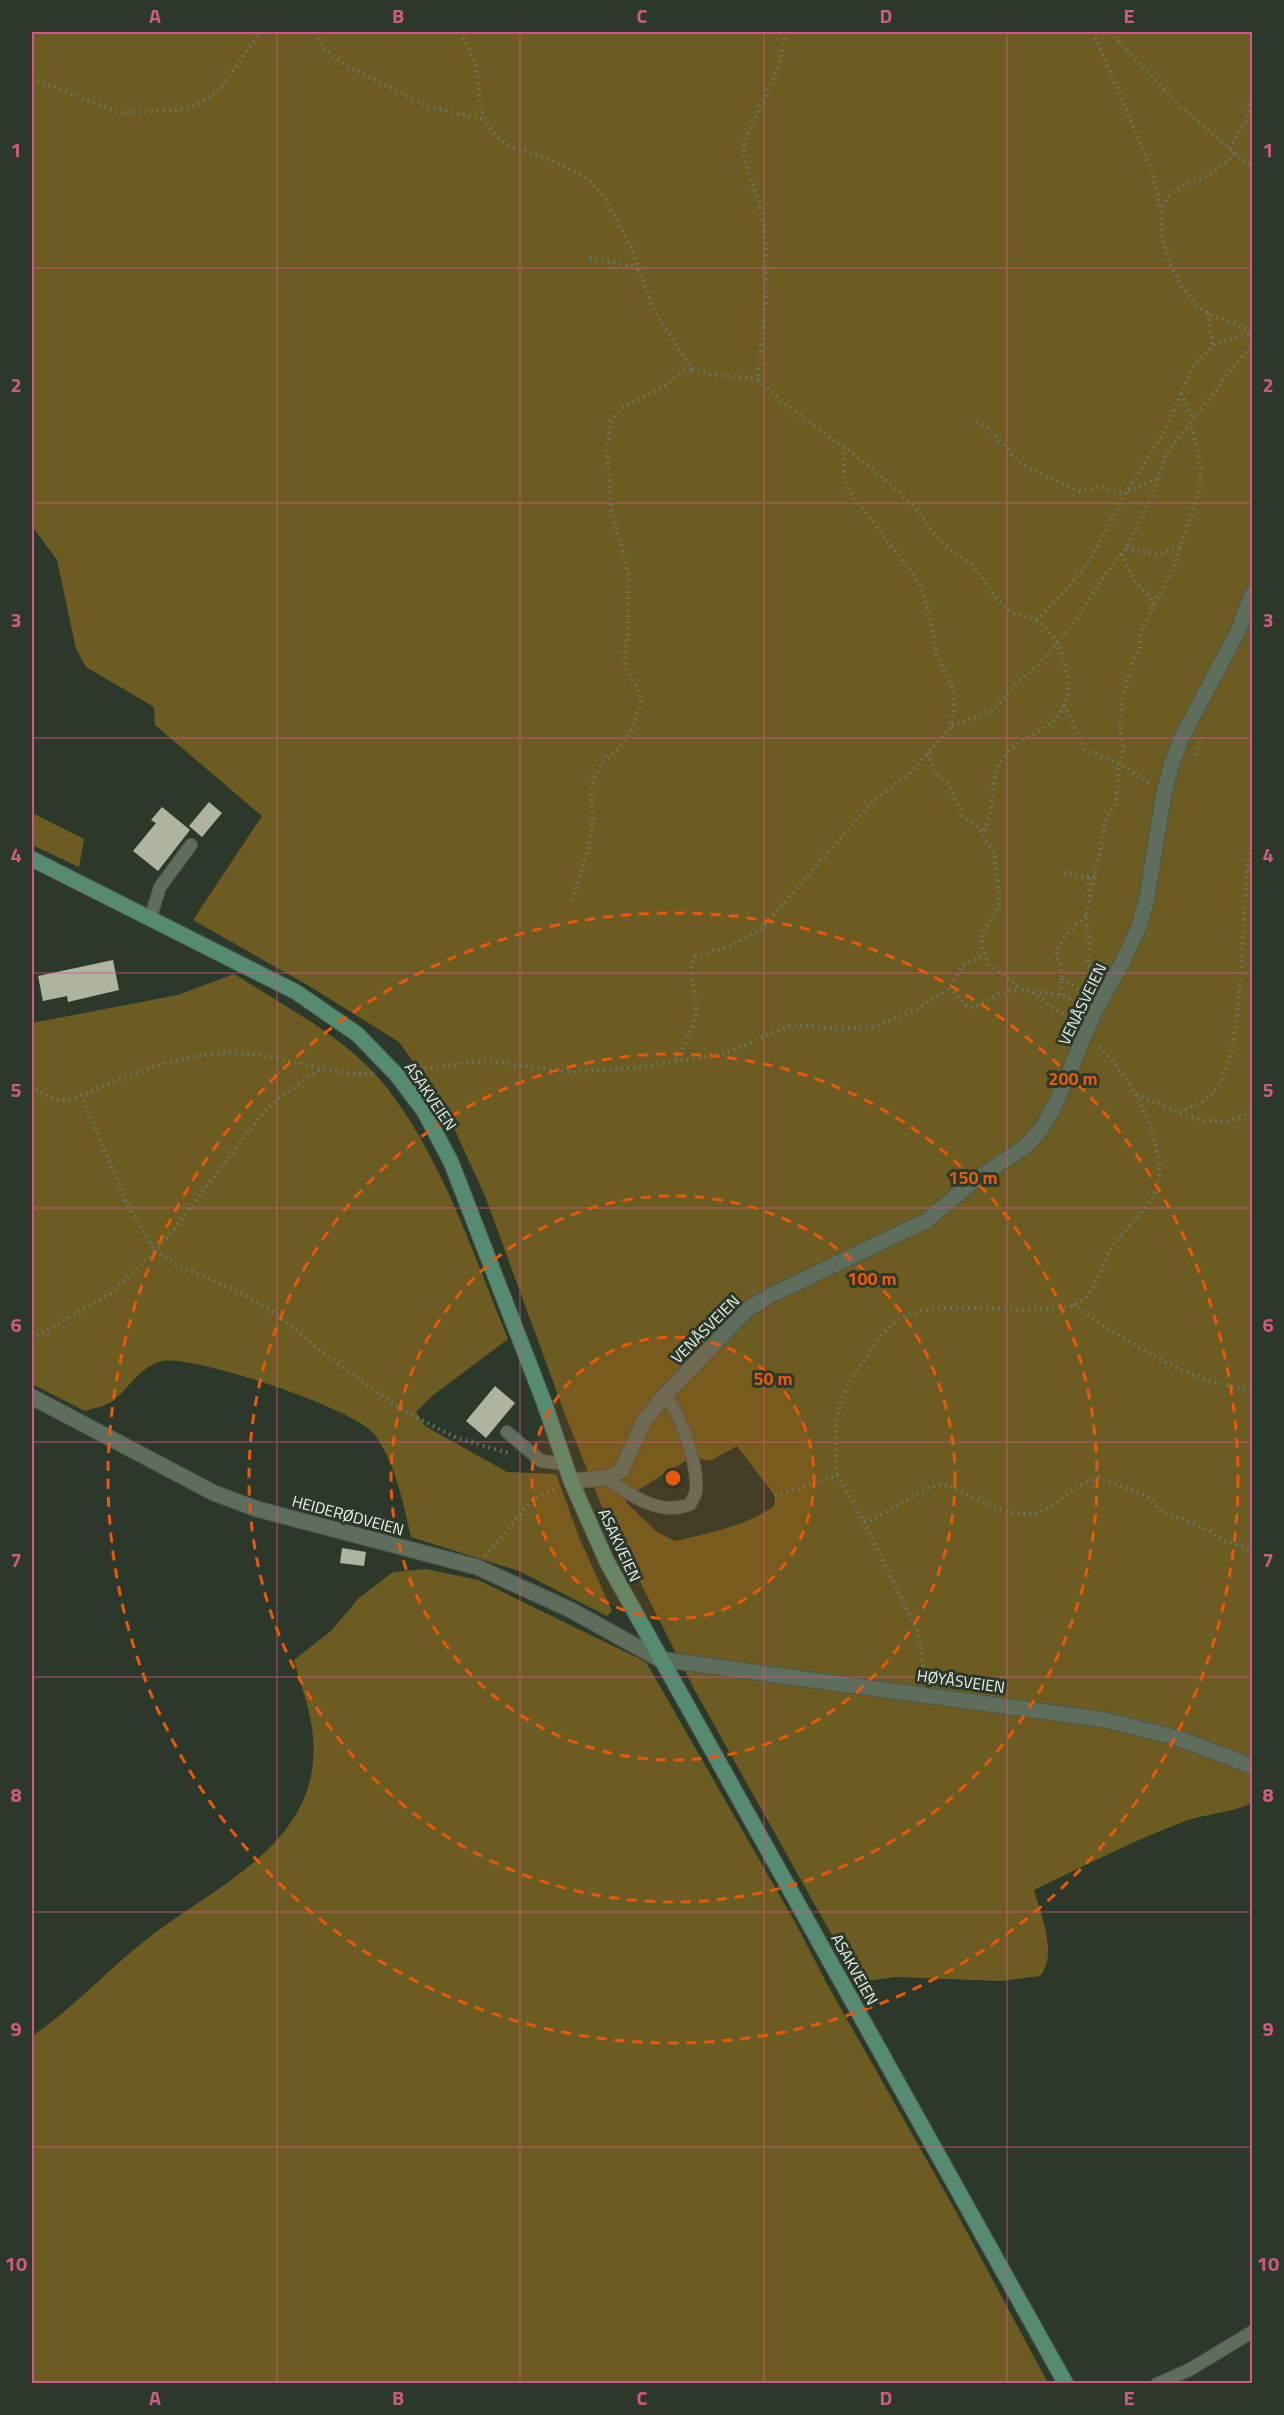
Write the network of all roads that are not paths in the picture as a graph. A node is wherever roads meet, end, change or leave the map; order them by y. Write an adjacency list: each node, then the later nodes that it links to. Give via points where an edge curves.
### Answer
1 (1252, 594): 5 (street, VENÅSVEIEN, via 1239,629 1181,739 1164,792 1143,913 1050,1116 1026,1146 975,1180 926,1221 747,1310)
2 (191, 845): 4 (lane, via 160,887)
3 (32, 859): 4 (main road, ASAKVEIEN)
4 (150, 919): 8 (main road, ASAKVEIEN, via 328,1012 357,1034 396,1074 424,1111 451,1162)
5 (664, 1396): 9 (street, VENÅSVEIEN, via 644,1421 621,1471); 9 (lane, via 674,1405 692,1457 696,1492 690,1504 649,1504)
6 (32, 1397): 11 (street, HEIDERØDVEIEN, via 225,1497 256,1509 477,1567 571,1610)
7 (507, 1432): 8 (lane, via 541,1461)
8 (565, 1464): 10 (main road, ASAKVEIEN)
9 (606, 1478): 10 (street)
10 (571, 1481): 11 (main road, ASAKVEIEN, via 607,1562)
11 (659, 1659): 12 (street, HØYÅSVEIEN, via 1136,1726); 14 (main road, ASAKVEIEN)
12 (1252, 1766)
13 (1252, 2332): 15 (lane, via 1189,2370)
14 (1066, 2384)
15 (1157, 2384)

